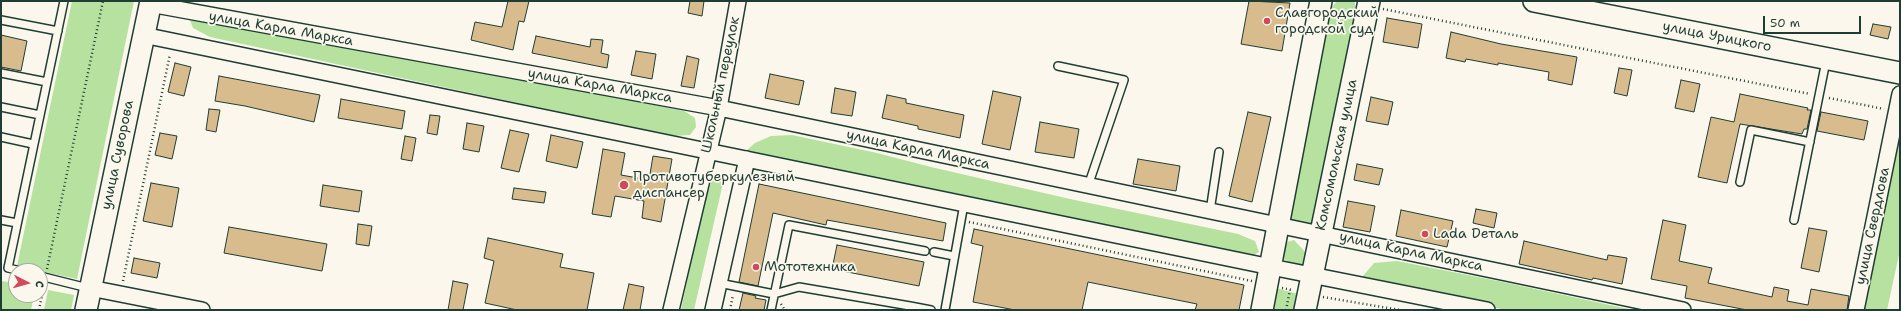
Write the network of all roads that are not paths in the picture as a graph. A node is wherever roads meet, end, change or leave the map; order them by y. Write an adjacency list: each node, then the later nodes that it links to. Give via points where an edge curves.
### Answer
1 (64, 1): 8 (lane)
2 (738, 1): 17 (street, Школьный переулок)
3 (1321, 1): 32 (street)
4 (1534, 1): 10 (street, улица Урицкого)
5 (150, 3): 9 (street, улица Суворова); 17 (street, улица Карла Маркса)
6 (1374, 5): 33 (street, Комсомольская улица)
7 (1, 20): 8 (lane)
8 (58, 31): 14 (lane)
9 (143, 35): 22 (street); 41 (street, улица Суворова)
10 (1826, 59): 13 (street, улица Урицкого); 20 (lane)
11 (1058, 66): 26 (lane, via 1124,80)
12 (1, 73): 14 (lane)
13 (1900, 73)
14 (47, 82): 18 (lane)
15 (1900, 94): 56 (street, улица Свердлова)
16 (1, 107): 18 (lane)
17 (719, 108): 22 (street, Школьный переулок); 26 (street, улица Карла Маркса)
18 (40, 115): 21 (lane)
19 (1, 137): 21 (lane)
20 (1810, 142): 25 (lane, via 1751,130); 30 (lane)
21 (34, 144): 31 (lane)
22 (708, 150): 24 (street); 48 (street, Школьный переулок)
23 (1220, 152): 28 (lane)
24 (747, 159): 27 (street); 40 (street)
25 (1740, 182)
26 (1088, 187): 28 (street, улица Карла Маркса)
27 (964, 204): 36 (lane); 38 (street)
28 (1210, 211): 32 (street, улица Карла Маркса)
29 (1, 220): 31 (lane)
30 (1794, 220)
31 (17, 223): 37 (lane)
32 (1279, 224): 33 (street, улица Карла Маркса); 38 (street)
33 (1321, 233): 42 (street, Комсомольская улица); 55 (street, улица Карла Маркса)
34 (925, 250): 43 (lane, via 789,225)
35 (934, 252): 36 (lane)
36 (954, 256): 52 (lane)
37 (4, 267)
38 (1269, 276): 42 (street); 53 (street)
39 (48, 278): 41 (lane)
40 (719, 283): 43 (lane); 49 (street)
41 (90, 288): 46 (street, улица Суворова); 47 (street)
42 (1304, 292): 44 (street)
43 (774, 294): 45 (lane, via 800,287); 50 (lane)
44 (1452, 307): 54 (street)
45 (909, 308): 51 (lane)
46 (86, 310)
47 (202, 310)
48 (671, 310)
49 (714, 310)
50 (771, 310)
51 (931, 310)
52 (945, 310)
53 (1262, 310)
54 (1487, 310)
55 (1683, 310)
56 (1856, 310)

